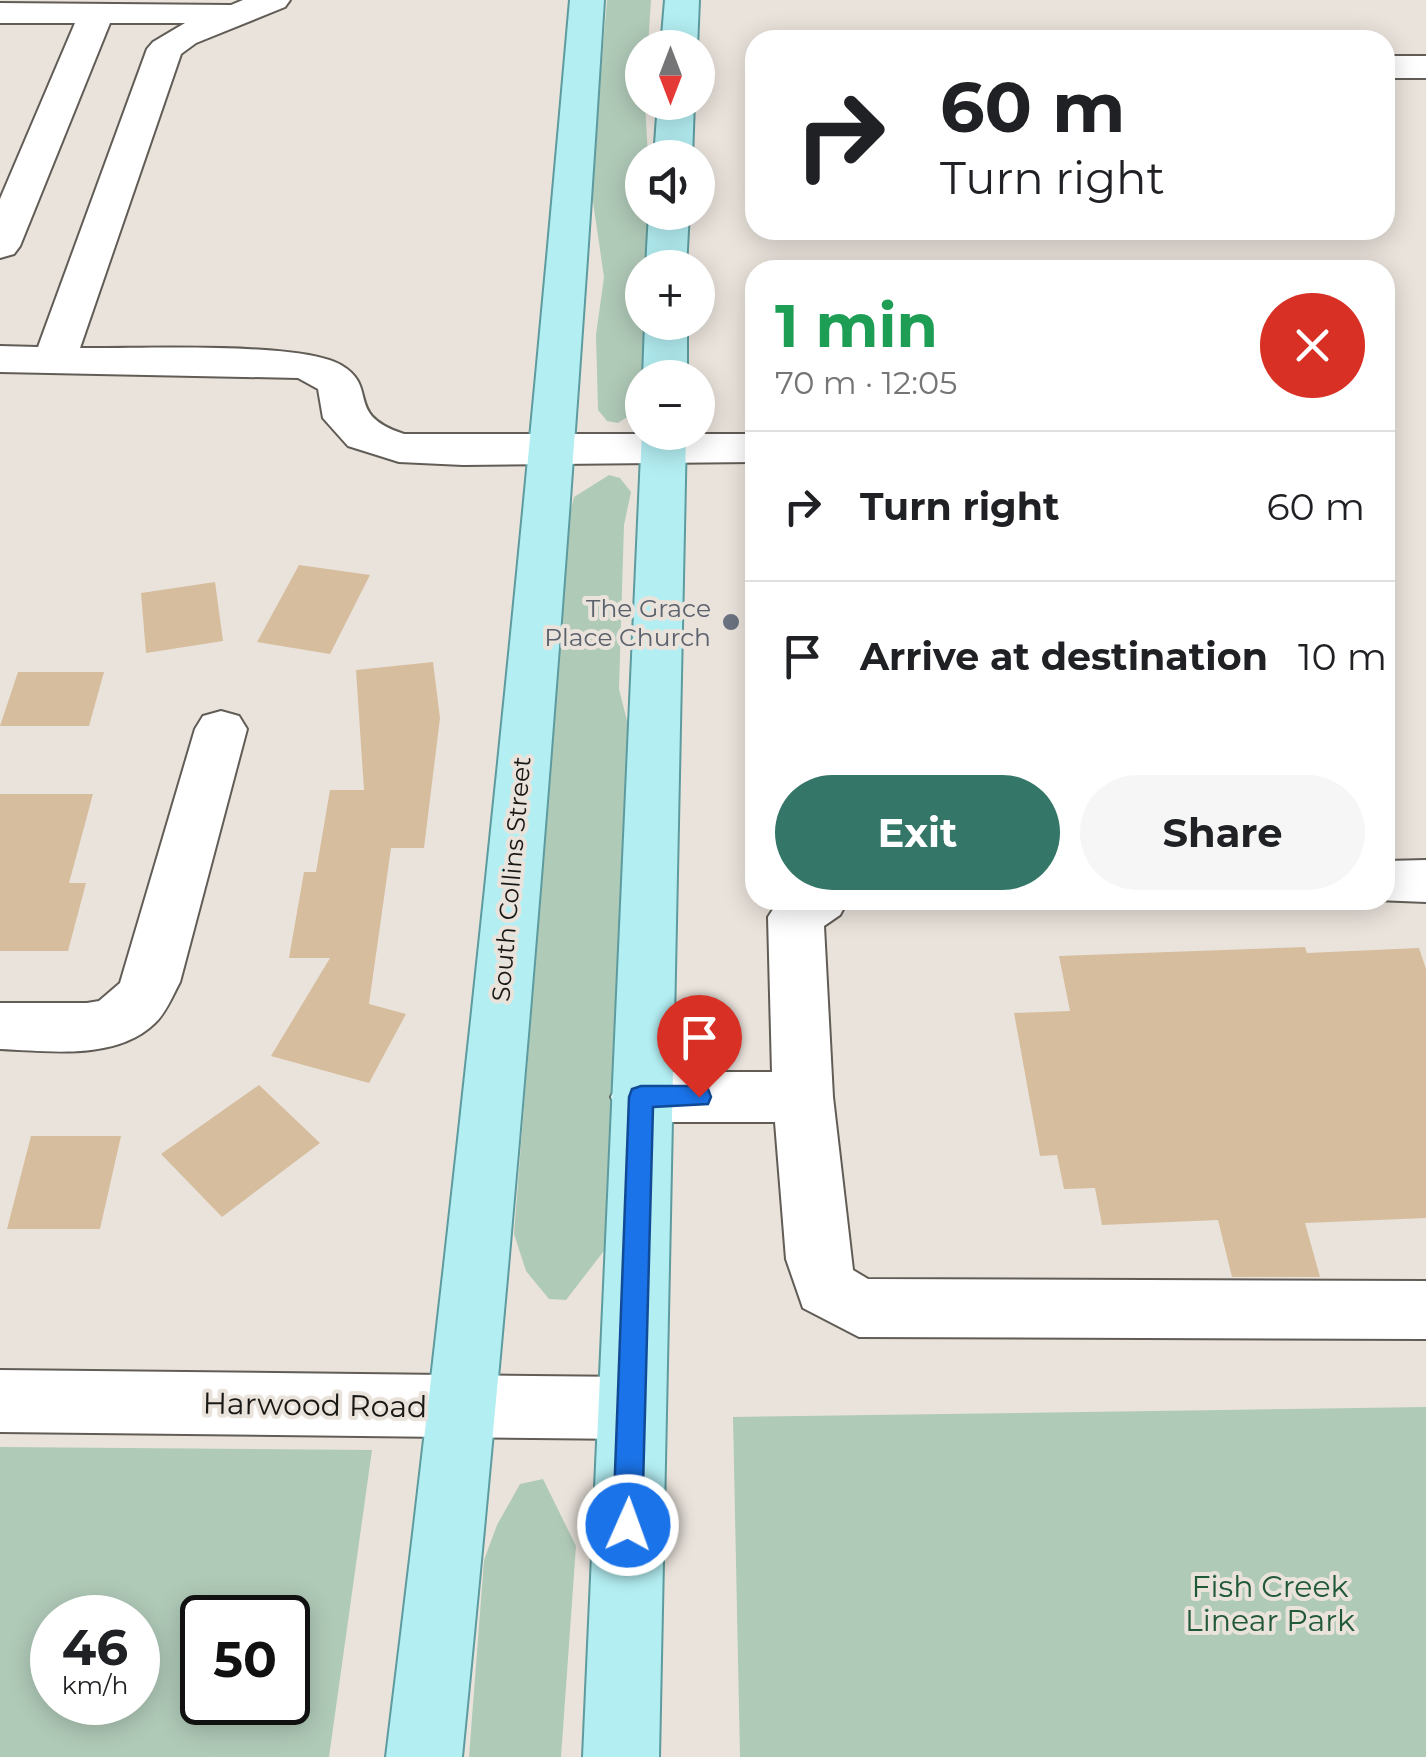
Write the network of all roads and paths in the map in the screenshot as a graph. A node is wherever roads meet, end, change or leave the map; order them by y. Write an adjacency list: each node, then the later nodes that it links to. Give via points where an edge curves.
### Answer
1 (274, 0): 6 (street)
2 (587, 0): 17 (main road, South Collins Street)
3 (682, 0): 7 (main road)
4 (0, 13): 5 (street)
5 (97, 13): 6 (street); 10 (street)
6 (236, 13): 12 (street, via 165,48)
7 (680, 30)
8 (1395, 67): 9 (street)
9 (1426, 67)
10 (0, 246)
11 (0, 359): 12 (street)
12 (55, 359): 17 (street, via 303,365 328,373 344,390 345,418 364,436 399,448)
13 (625, 445): 17 (street)
14 (715, 445): 15 (street)
15 (745, 447)
16 (664, 450): 23 (main road)
17 (551, 452): 27 (main road, South Collins Street)
18 (222, 729): 22 (street, via 151,982 133,1008 110,1022)
19 (1395, 882): 20 (street)
20 (1426, 882)
21 (805, 910): 24 (street, via 796,917)
22 (0, 1026)
23 (641, 1097): 24 (street); 28 (main road)
24 (803, 1098): 25 (street, via 818,1259 826,1288 859,1308)
25 (1426, 1310)
26 (0, 1402): 27 (street, Harwood Road)
27 (463, 1407): 28 (street, Harwood Road); 29 (main road, South Collins Street)
28 (631, 1408): 30 (main road)
29 (424, 1757)
30 (621, 1757)

